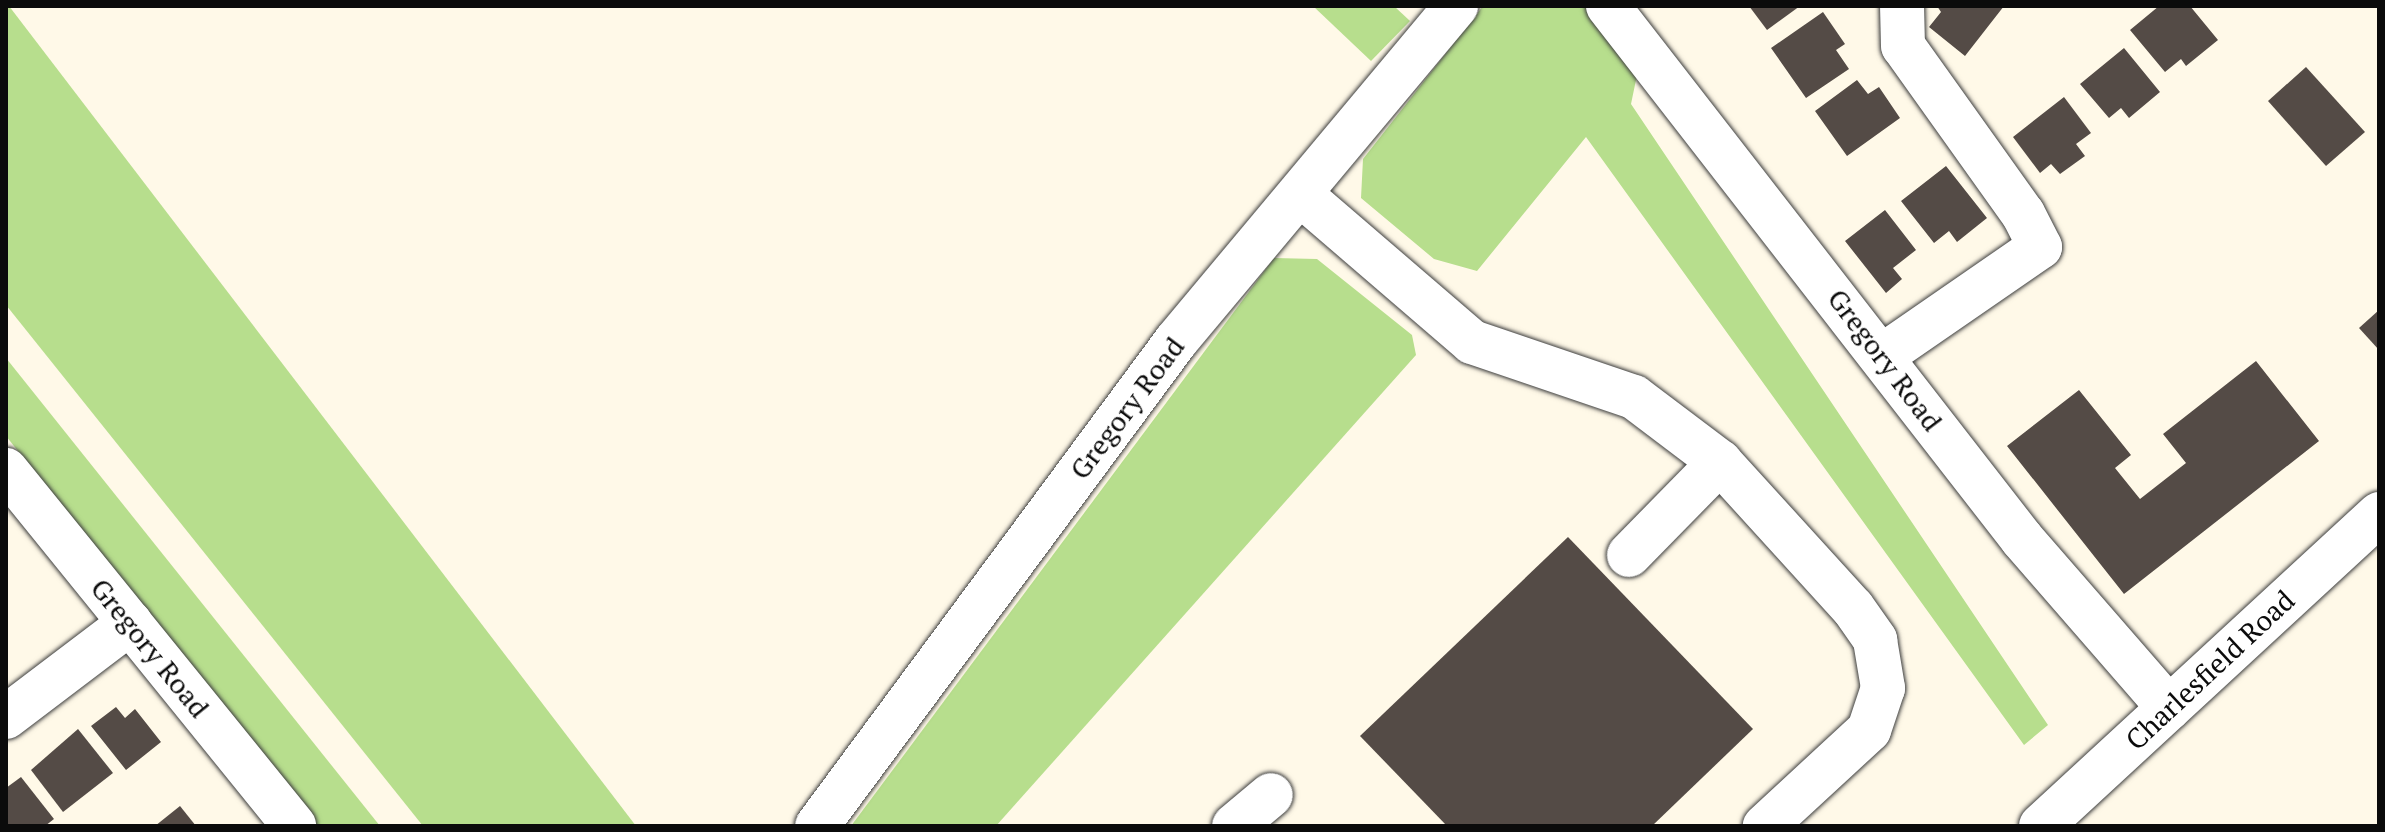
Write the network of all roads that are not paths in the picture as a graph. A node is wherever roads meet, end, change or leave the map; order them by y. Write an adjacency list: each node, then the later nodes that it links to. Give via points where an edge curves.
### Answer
1 (1456, 6): 4 (street, Gregory Road)
2 (1608, 6): 5 (street, Gregory Road)
3 (1902, 6): 5 (street, via 1903,46 2023,214 2040,247)
4 (1300, 194): 6 (street, via 1472,342 1634,397); 15 (street, Gregory Road, via 1176,341)
5 (1882, 356): 11 (street, Gregory Road, via 2022,539)
6 (1720, 462): 9 (street); 17 (street, via 1853,608 1875,640 1883,688 1869,730)
7 (6, 470): 10 (street, Gregory Road)
8 (2379, 514): 11 (street, Charlesfield Road)
9 (1629, 555)
10 (130, 623): 12 (street); 14 (street, Gregory Road)
11 (2169, 708): 18 (street, Charlesfield Road)
12 (6, 717)
13 (1271, 795): 16 (street)
14 (294, 826)
15 (817, 826)
16 (1234, 826)
17 (1765, 826)
18 (2041, 826)

